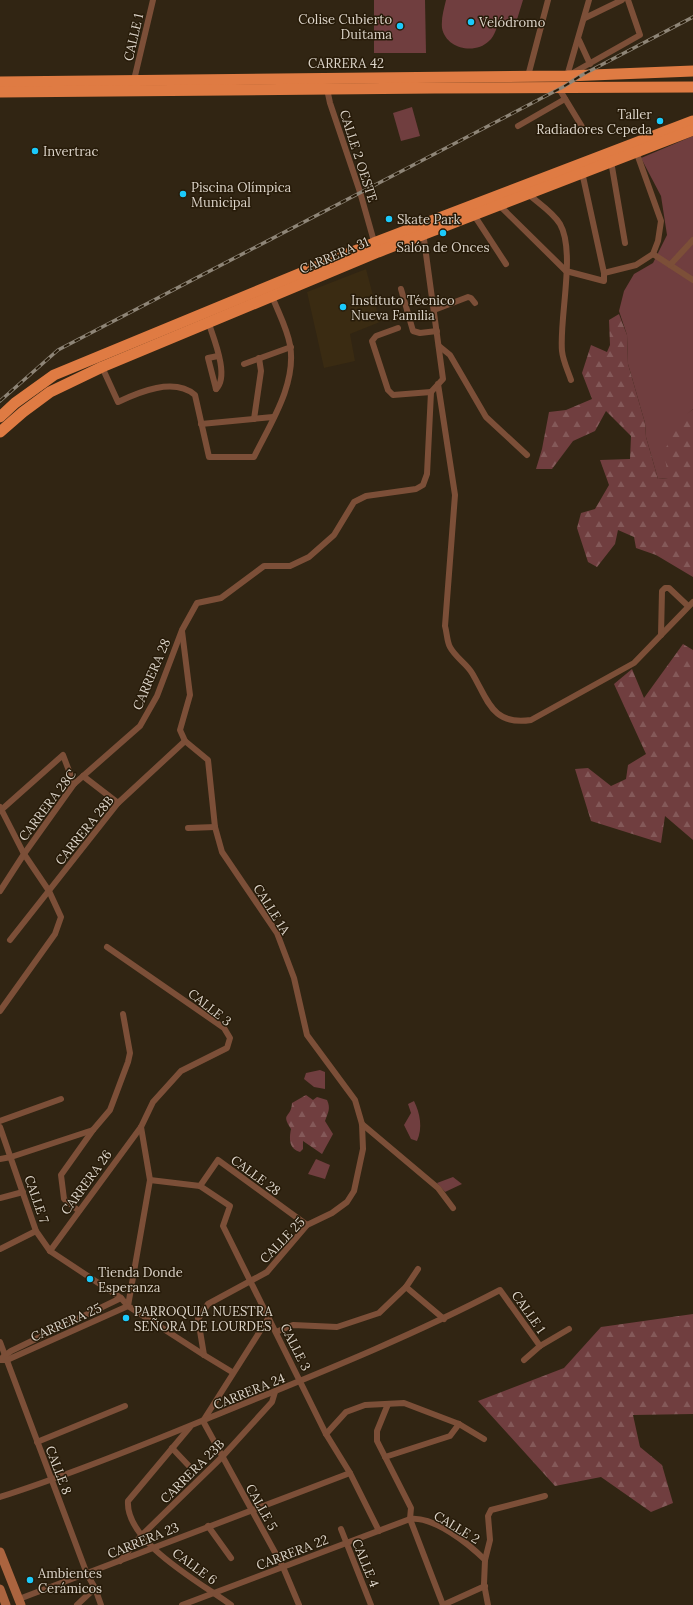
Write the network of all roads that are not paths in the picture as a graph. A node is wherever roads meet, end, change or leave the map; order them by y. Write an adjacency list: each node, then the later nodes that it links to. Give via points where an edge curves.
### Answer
1 (153, 0): 12 (street, CALLE 1)
2 (548, 0): 10 (street)
3 (589, 0): 6 (street)
4 (622, 0): 6 (street)
5 (628, 0): 8 (street, via 640,35)
6 (585, 18): 7 (street)
7 (579, 40): 8 (street); 11 (street)
8 (590, 64): 11 (street)
9 (693, 72): 11 (highway, CARRERA 42)
10 (528, 76): 11 (highway, CARRERA 42); 12 (highway, CARRERA 42)
11 (567, 76): 14 (street)
12 (134, 80): 13 (highway, CARRERA 42)
13 (0, 82)
14 (558, 87): 15 (highway, CARRERA 42); 16 (highway, CARRERA 42); 18 (street)
15 (693, 87)
16 (328, 89): 17 (highway, CARRERA 42); 33 (street, CALLE 2 OESTE, via 330,103)
17 (0, 92)
18 (565, 99): 20 (street); 21 (street)
19 (693, 121): 23 (highway, CARRERA 31)
20 (518, 126)
21 (584, 130)
22 (693, 130): 23 (highway, CARRERA 31)
23 (647, 143): 24 (highway, CARRERA 31)
24 (634, 147): 25 (highway, CARRERA 31); 30 (highway, CARRERA 31); 34 (street, via 662,221)
25 (611, 161): 26 (highway, CARRERA 31); 32 (street)
26 (582, 172): 27 (highway, CARRERA 31); 38 (street)
27 (527, 193): 28 (highway, CARRERA 31); 37 (street, via 560,223 566,242)
28 (499, 205): 29 (highway, CARRERA 31); 37 (street)
29 (474, 215): 30 (highway, CARRERA 31); 35 (street)
30 (422, 229): 33 (highway, CARRERA 31); 43 (street)
31 (693, 240): 36 (street)
32 (625, 243)
33 (376, 247): 41 (highway, CARRERA 31); 56 (highway, CARRERA 31, via 54,375)
34 (653, 254): 36 (street); 38 (street, via 636,264)
35 (506, 264)
36 (670, 265): 39 (street)
37 (566, 271): 38 (street, via 604,281); 53 (street, via 562,351)
38 (604, 273)
39 (693, 280)
40 (401, 289): 46 (street, via 413,331 420,334)
41 (272, 296): 44 (highway, CARRERA 31); 48 (street)
42 (475, 303): 43 (street, via 468,297)
43 (434, 310): 46 (street)
44 (208, 321): 49 (street); 52 (highway, CARRERA 31)
45 (398, 328): 55 (street, via 376,336 372,341 388,390 394,395)
46 (437, 331): 47 (street)
47 (439, 346): 54 (street, via 443,379); 61 (street, via 453,360 486,417)
48 (290, 347): 50 (street); 57 (street, via 291,368 283,396)
49 (218, 356): 49 (street, via 208,358 216,389 219,386 222,369)
50 (259, 358): 51 (street); 58 (street, via 261,371)
51 (244, 364)
52 (102, 367): 59 (street, via 118,402 137,394 170,387 190,391 195,395); 60 (highway, CARRERA 31, via 50,392)
53 (571, 380)
54 (438, 384): 55 (street); 64 (street, via 455,495 445,626 450,647 472,672 488,706 509,720 531,720 634,663)
55 (431, 392): 63 (street, CARRERA 28, via 427,474 423,485 416,489 366,496 354,502 334,535 309,557 290,566 264,566 221,598 197,602)
56 (0, 417)
57 (273, 417): 58 (street); 59 (street, via 254,457 209,458)
58 (254, 419): 59 (street)
59 (201, 424)
60 (0, 432)
61 (527, 455)
62 (691, 604): 64 (street); 64 (street, via 669,588 665,588 662,591)
63 (182, 630): 65 (street, CARRERA 28, via 157,696); 66 (street, via 190,694 180,730)
64 (661, 634)
65 (140, 726): 67 (street, CARRERA 28C)
66 (184, 741): 69 (street, CARRERA 28B); 71 (street, CALLE 1A, via 208,760)
67 (83, 776): 68 (street, CARRERA 28C); 69 (street)
68 (74, 784): 70 (street, via 63,755); 73 (street, CARRERA 28C)
69 (118, 803): 75 (street, CARRERA 28B)
70 (0, 809): 73 (street)
71 (215, 827): 72 (street); 82 (street, CALLE 1A, via 222,852 277,933 294,978 307,1035 355,1100)
72 (188, 828)
73 (24, 854): 74 (street, CARRERA 28C); 75 (street)
74 (0, 891)
75 (49, 891): 76 (street, CARRERA 28B); 78 (street, via 61,917 59,924)
76 (10, 940)
77 (107, 947): 84 (street, CALLE 3, via 224,1028 230,1038 227,1048 181,1071 153,1102)
78 (0, 1011)
79 (122, 1014): 85 (street, via 130,1052 128,1062 110,1110)
80 (61, 1099): 81 (street)
81 (0, 1120)
82 (362, 1124): 92 (street, via 438,1188); 94 (street, CALLE 25, via 363,1149 354,1191 347,1202)
83 (0, 1127): 86 (street, CALLE 7)
84 (141, 1127): 88 (street); 93 (street, CARRERA 26)
85 (93, 1130): 86 (street); 93 (street, via 61,1175 64,1199)
86 (11, 1157): 87 (street); 90 (street, CALLE 7)
87 (0, 1159)
88 (150, 1180): 89 (street, CALLE 3); 103 (street)
89 (200, 1186): 94 (street, CALLE 28, via 218,1160); 99 (street, CALLE 3, via 230,1206 223,1226)
90 (23, 1192): 91 (street); 95 (street, CALLE 7)
91 (0, 1198)
92 (453, 1208)
93 (79, 1210): 97 (street, CARRERA 26)
94 (307, 1226): 99 (street, CALLE 25, via 267,1272)
95 (36, 1231): 96 (street); 97 (street, CALLE 7)
96 (0, 1249)
97 (50, 1251): 102 (street, CALLE 7)
98 (418, 1268): 100 (street)
99 (252, 1280): 104 (street, CALLE 3); 110 (street, CALLE 25, via 208,1304 201,1314 198,1319)
100 (406, 1287): 105 (street); 107 (street, via 379,1313 347,1325 293,1325)
101 (500, 1290): 105 (street, CARRERA 24); 109 (street, CALLE 1)
102 (121, 1298): 103 (street, CALLE 7); 111 (street, CARRERA 25, via 10,1351)
103 (128, 1306): 110 (street, CALLE 7); 111 (street, CARRERA 25)
104 (269, 1317): 107 (street, CALLE 3); 113 (street)
105 (444, 1319): 114 (street, CARRERA 24)
106 (568, 1329): 109 (street, CALLE 1)
107 (276, 1332): 114 (street, CALLE 3)
108 (0, 1342): 111 (street, CALLE 8)
109 (540, 1346): 112 (street, CALLE 1)
110 (204, 1355): 113 (street, CALLE 7)
111 (3, 1359): 123 (street, CALLE 8)
112 (524, 1360)
113 (232, 1372): 118 (street)
114 (301, 1382): 115 (street, CARRERA 24); 121 (street, CALLE 3)
115 (275, 1392): 118 (street, CARRERA 24); 125 (street, CARRERA 23B, via 272,1402)
116 (388, 1404): 119 (street, via 404,1403); 121 (street, via 365,1405 346,1412); 126 (street, via 377,1431 377,1442)
117 (125, 1406): 123 (street)
118 (203, 1421): 120 (street, CARRERA 24); 125 (street, CALLE 5)
119 (459, 1424): 122 (street); 126 (street, via 450,1436)
120 (191, 1426): 124 (street); 129 (street, CARRERA 24)
121 (326, 1434): 128 (street, CALLE 3)
122 (484, 1439)
123 (37, 1442): 129 (street, CALLE 8)
124 (172, 1448): 127 (street); 137 (street, CALLE 6, via 128,1501 129,1515)
125 (222, 1457): 132 (street, CALLE 5); 137 (street, CARRERA 23B)
126 (386, 1457): 133 (street, via 411,1508)
127 (189, 1466)
128 (350, 1472): 132 (street, CARRERA 23); 136 (street, CALLE 3)
129 (51, 1480): 131 (street, CARRERA 24); 146 (street, CALLE 8)
130 (545, 1496): 142 (street, via 491,1510 488,1516 490,1540)
131 (0, 1497)
132 (251, 1510): 134 (street, CARRERA 23); 145 (street, CALLE 5)
133 (410, 1519): 136 (street, CARRERA 22); 142 (street, CALLE 2, via 428,1521 471,1545); 159 (street)
134 (208, 1526): 139 (street, CARRERA 23); 141 (street)
135 (341, 1529): 138 (street, CALLE 4)
136 (379, 1531): 138 (street, CARRERA 22)
137 (141, 1536): 139 (street, CALLE 6); 144 (street, CARRERA 23B)
138 (346, 1543): 145 (street, CARRERA 22); 158 (street, CALLE 4)
139 (153, 1549): 144 (street, CARRERA 23); 150 (street, CALLE 6)
140 (0, 1552): 143 (main road)
141 (231, 1558)
142 (485, 1560): 147 (street, CALLE 2)
143 (2, 1562): 151 (main road)
144 (119, 1562): 146 (street, CARRERA 23)
145 (283, 1567): 150 (street, CARRERA 22); 157 (street, CALLE 5)
146 (87, 1574): 148 (street, CALLE 8); 151 (street, CARRERA 23)
147 (485, 1586): 159 (street); 160 (street, CALLE 2)
148 (95, 1588): 153 (street); 154 (street, CALLE 8)
149 (0, 1589): 152 (main road)
150 (214, 1593): 155 (street, CARRERA 22); 156 (street, CALLE 6)
151 (20, 1602)
152 (6, 1605)
153 (77, 1605)
154 (101, 1605)
155 (182, 1605)
156 (231, 1605)
157 (299, 1605)
158 (371, 1605)
159 (443, 1605)
160 (488, 1605)

